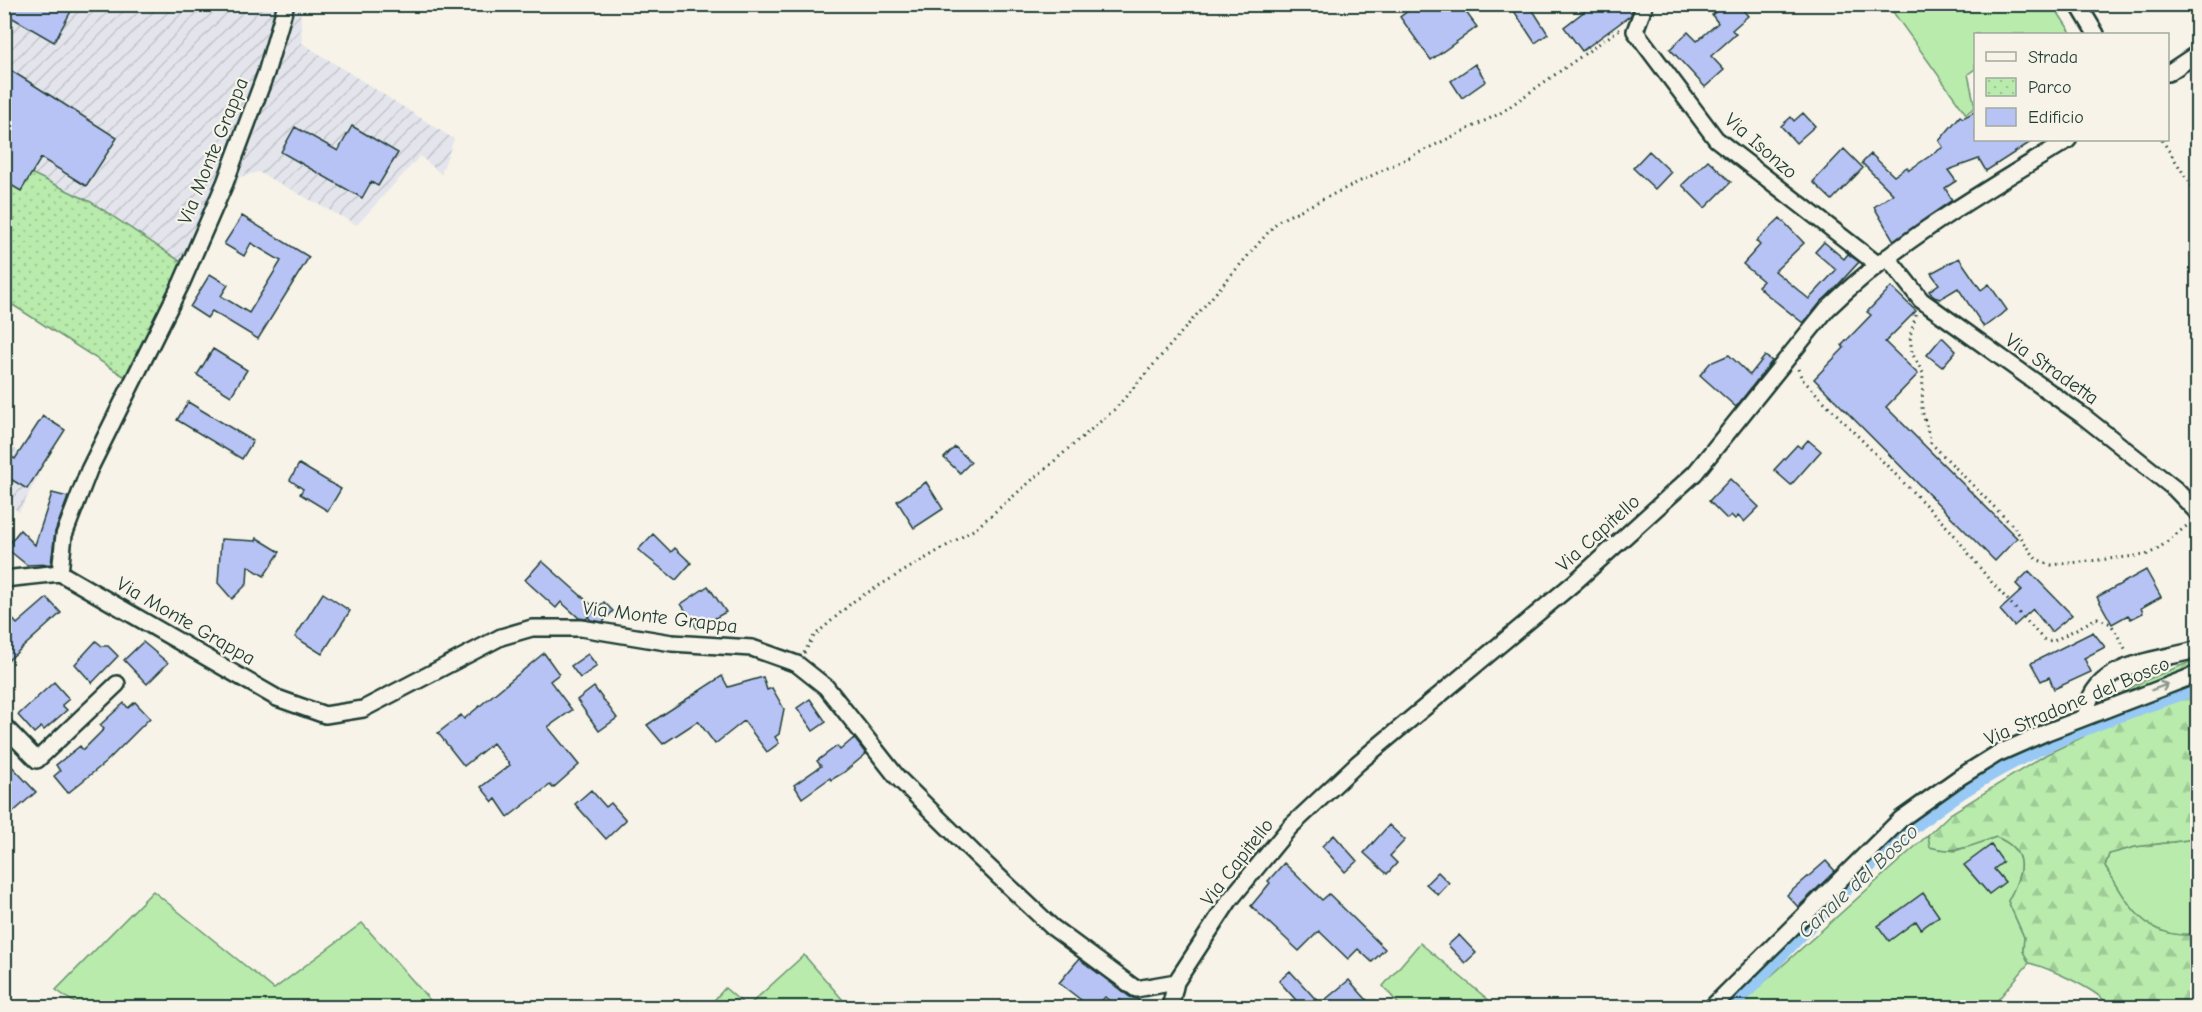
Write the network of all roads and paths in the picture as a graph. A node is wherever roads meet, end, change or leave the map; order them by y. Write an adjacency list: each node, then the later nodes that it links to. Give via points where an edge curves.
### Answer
1 (286, 4): 14 (street, Via Monte Grappa, via 266,74 225,183 182,282 89,470 64,535)
2 (2078, 4): 4 (street)
3 (1642, 10): 10 (street, Via Isonzo, via 1635,31 1716,139); 18 (path, via 1498,114 1278,221 1115,409 975,529 855,600 814,636)
4 (2095, 33)
5 (2198, 53): 6 (street)
6 (2169, 72)
7 (2066, 141): 10 (street, Via Capitello)
8 (2163, 141): 9 (path)
9 (2198, 196)
10 (1882, 260): 11 (street, Via Stradetta); 12 (street, Via Capitello, via 1827,309)
11 (1921, 300): 13 (street, Via Stradetta, via 2083,416 2175,489); 13 (path, via 1910,336 1912,353 1923,373 1922,410 1930,443 2014,527 2036,560 2051,565 2146,555)
12 (1791, 354): 17 (path, via 1802,379 1952,532 2043,639 2052,642 2097,618 2111,624); 23 (street, Via Capitello, via 1695,473 1575,582 1358,763 1290,826 1229,901)
13 (2198, 515)
14 (60, 573): 15 (street); 18 (street, Via Monte Grappa, via 276,698 325,716 363,709 501,637 532,628 581,628 672,643 752,648)
15 (4, 579)
16 (2198, 649): 17 (street)
17 (2136, 663): 21 (street, via 2098,684 2086,703)
18 (797, 664): 23 (street, Via Monte Grappa, via 826,687 897,777 1052,927 1136,989)
19 (2198, 674): 21 (street, Via Stradone del Bosco, one-way to 19)
20 (117, 684): 22 (street, via 37,760)
21 (2085, 716): 25 (street, Via Stradone del Bosco, via 1997,754 1901,819)
22 (4, 726)
23 (1176, 982): 24 (street)
24 (1170, 1008)
25 (1711, 1008)

